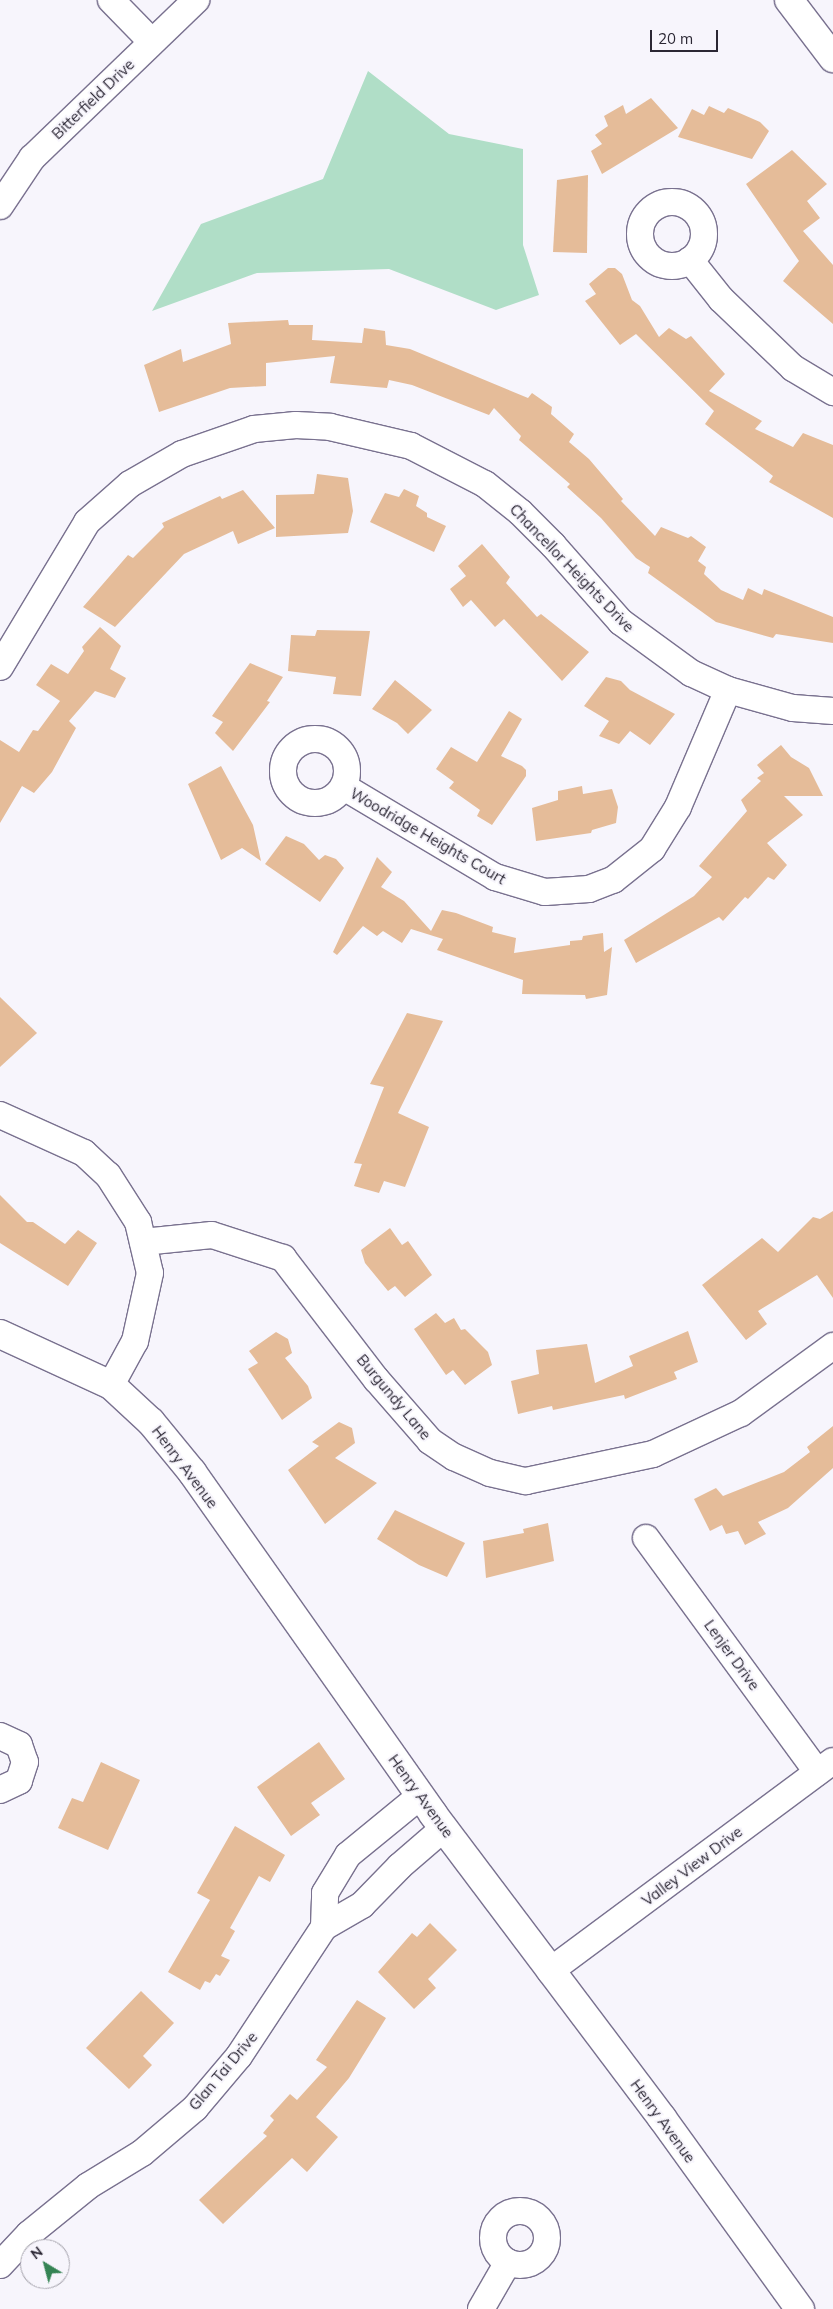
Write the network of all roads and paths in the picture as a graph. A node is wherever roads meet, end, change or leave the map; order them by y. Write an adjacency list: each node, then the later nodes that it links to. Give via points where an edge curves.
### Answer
1 (111, 0): 4 (street)
2 (196, 0): 4 (street, Bitterfield Drive)
3 (789, 0): 5 (main road)
4 (151, 41): 6 (street, Bitterfield Drive, via 32,158)
5 (833, 58)
6 (0, 206)
7 (690, 260): 8 (street, via 721,299 793,368)
8 (833, 392)
9 (0, 667): 10 (street, Chancellor Heights Drive, via 87,522 130,484 182,454 212,442 254,429 296,425 330,427 412,446 485,484 520,512 553,545 621,622 691,673)
10 (728, 690): 11 (street, Chancellor Heights Drive, via 793,708); 12 (street, Woodridge Heights Court, via 678,807 657,842 634,866 613,880 588,889 545,892 495,878)
11 (833, 711)
12 (344, 787)
13 (0, 1115): 14 (street, via 84,1153 108,1175 125,1197 138,1222)
14 (143, 1242): 16 (street, Burgundy Lane, via 212,1235 283,1258 376,1379 430,1441 454,1457 490,1473 526,1481 653,1454 741,1412); 17 (street, via 150,1273 135,1341)
15 (0, 1334): 17 (main road, Henry Avenue)
16 (833, 1346)
17 (110, 1385): 22 (main road, Henry Avenue, via 151,1422 192,1472)
18 (646, 1538): 20 (street, Lenjer Drive)
19 (0, 1736): 21 (street, via 19,1745 25,1762 19,1781)
20 (825, 1766): 25 (street, Valley View Drive)
21 (0, 1790)
22 (420, 1796): 23 (main road, Henry Avenue); 24 (street, via 348,1855 325,1893)
23 (444, 1828): 24 (street, Glan Tai Drive, via 400,1866 362,1906); 25 (main road, Henry Avenue)
24 (324, 1927): 27 (street, Glan Tai Drive, via 245,2048 195,2108 142,2153 88,2186 29,2234)
25 (550, 1971): 29 (main road, Henry Avenue)
26 (508, 2262): 28 (street)
27 (0, 2265)
28 (481, 2309)
29 (800, 2309)

